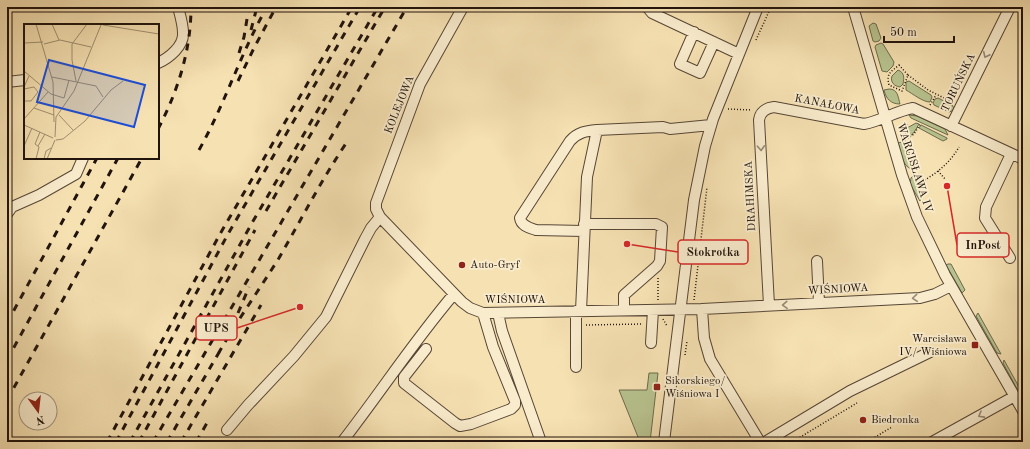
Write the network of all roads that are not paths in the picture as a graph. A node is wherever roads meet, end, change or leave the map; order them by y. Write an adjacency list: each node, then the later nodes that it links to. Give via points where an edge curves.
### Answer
1 (178, 7): 10 (street, via 184,34 171,57)
2 (463, 7): 22 (street, KOLEJOWA, via 414,99 377,197 376,209)
3 (647, 7): 7 (street, via 652,13)
4 (758, 7): 9 (street)
5 (853, 7): 14 (street, WARCISŁAWA IV)
6 (1010, 7): 16 (street, TORUŃSKA, one-way to 16)
7 (694, 32): 8 (street); 8 (street, via 680,64 700,73)
8 (714, 42): 9 (street)
9 (739, 54): 15 (street)
10 (159, 63)
11 (24, 80): 12 (street)
12 (7, 82)
13 (764, 110): 14 (street, KANAŁOWA, via 774,107 864,124); 29 (street, DRAHIMSKA, one-way to 29, via 759,120)
14 (886, 117): 16 (street, KANAŁOWA, via 912,108); 26 (street, WARCISŁAWA IV, via 917,217)
15 (711, 125): 17 (street); 30 (street, via 694,200)
16 (951, 126): 18 (street, KANAŁOWA)
17 (597, 130): 23 (street, via 587,177); 23 (street, via 574,136 520,218 530,229 536,230)
18 (1011, 154): 20 (street, KANAŁOWA); 24 (street, via 986,207 985,218)
19 (83, 159): 21 (street, via 76,174 39,196 12,207)
20 (1023, 159)
21 (7, 214)
22 (380, 217): 27 (street, WIŚNIOWA); 43 (street, via 365,239 326,317)
23 (584, 228): 32 (street, via 656,224 661,225 663,229 660,261 624,295); 33 (street)
24 (1010, 258)
25 (817, 260): 28 (street)
26 (951, 286): 28 (street, WIŚNIOWA, one-way to 28, via 920,298); 41 (street, WARCISŁAWA IV)
27 (454, 294): 35 (street, WIŚNIOWA, via 470,308); 44 (street)
28 (819, 303): 29 (street, WIŚNIOWA, one-way to 29)
29 (769, 306): 31 (street, WIŚNIOWA)
30 (680, 309): 31 (street, WIŚNIOWA); 34 (street, WIŚNIOWA); 46 (street)
31 (702, 309): 47 (street, via 704,338 710,358)
32 (624, 310): 33 (street, WIŚNIOWA); 34 (street, WIŚNIOWA)
33 (579, 311): 36 (street, WIŚNIOWA); 40 (street, via 576,326)
34 (655, 311): 37 (street)
35 (483, 313): 36 (street, WIŚNIOWA); 38 (street, via 492,347 515,401 514,407 471,424 455,424 403,381 404,376)
36 (498, 313): 45 (street)
37 (652, 343)
38 (426, 349)
39 (930, 352): 48 (street, via 850,391)
40 (576, 367)
41 (1015, 396): 42 (street, WARCISŁAWA IV); 49 (street, one-way to 49)
42 (1023, 411)
43 (227, 430)
44 (342, 442)
45 (541, 442)
46 (664, 442)
47 (760, 442)
48 (765, 442)
49 (932, 442)

